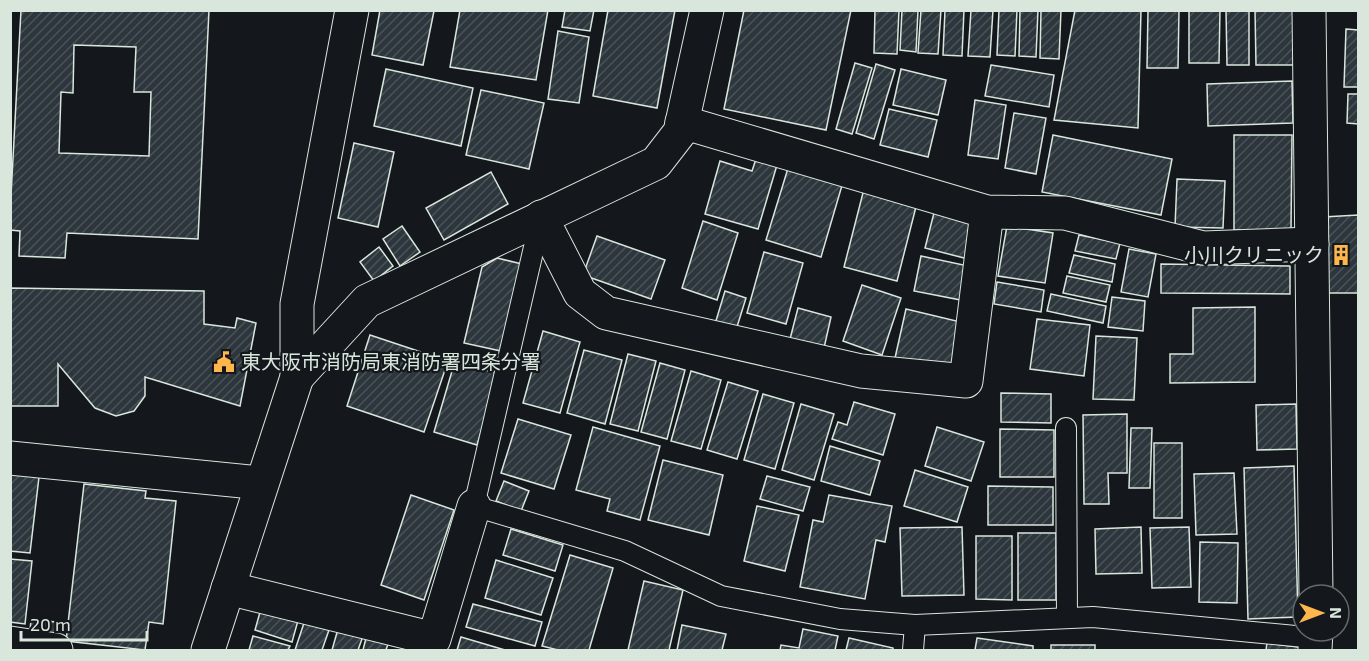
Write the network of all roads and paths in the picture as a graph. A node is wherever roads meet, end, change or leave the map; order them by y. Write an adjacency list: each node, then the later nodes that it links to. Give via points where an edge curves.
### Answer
1 (352, 10): 8 (street, via 297,304)
2 (707, 10): 4 (street)
3 (1309, 10): 7 (street)
4 (682, 122): 5 (street); 6 (street, via 680,132 656,163)
5 (987, 212): 6 (street, via 966,381 861,371 606,313 580,293); 7 (street, via 1065,213 1203,248)
6 (541, 217): 8 (street, via 367,301); 12 (lane)
7 (1312, 244): 13 (street)
8 (297, 377): 11 (street)
9 (1066, 428): 15 (lane)
10 (10, 458): 11 (street)
11 (261, 483): 14 (street)
12 (474, 506): 14 (street, via 434,639); 16 (lane, via 625,551 721,596 840,619)
13 (1316, 583)
14 (228, 588): 20 (street)
15 (1067, 618): 16 (lane); 17 (lane, via 1093,616)
16 (915, 625): 21 (lane)
17 (1291, 637)
18 (10, 643): 19 (street)
19 (57, 651)
20 (208, 651)
21 (912, 651)

